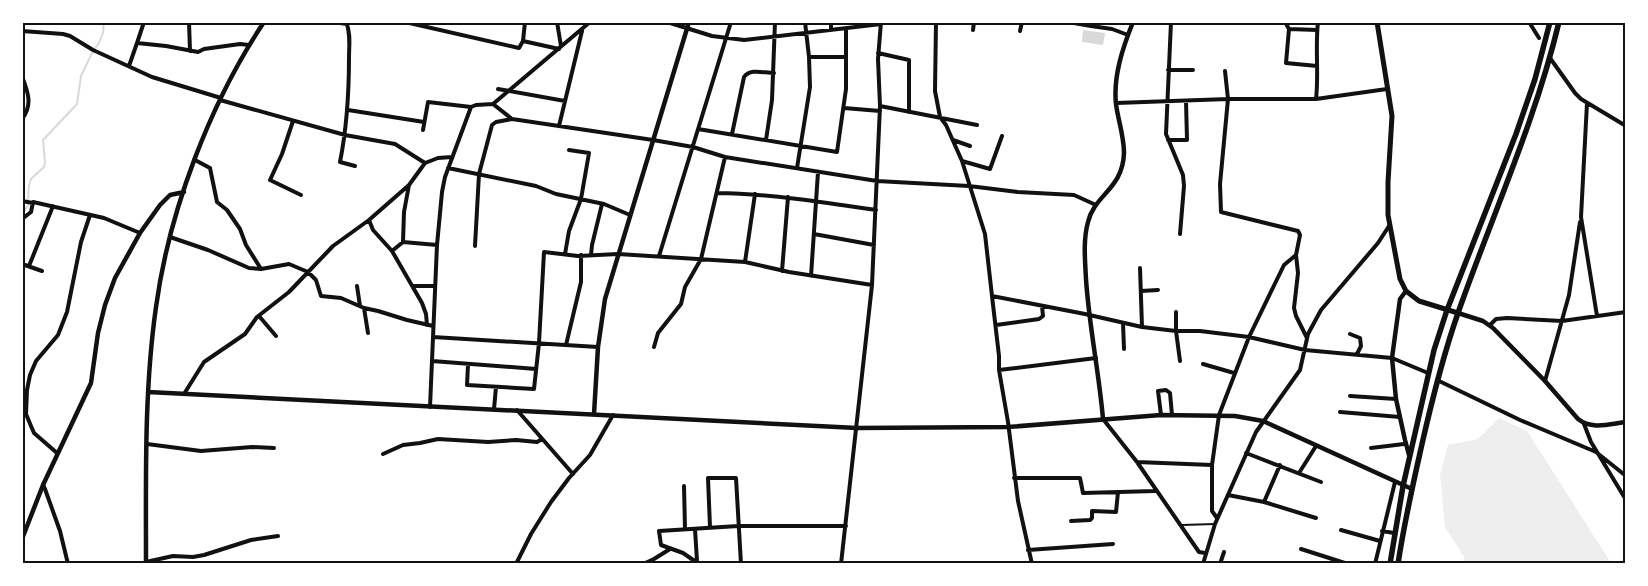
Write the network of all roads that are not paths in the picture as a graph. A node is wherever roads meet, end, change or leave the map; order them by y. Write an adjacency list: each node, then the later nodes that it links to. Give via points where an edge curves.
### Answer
1 (144, 22): 45 (street)
2 (189, 22): 48 (street)
3 (264, 22): 46 (street)
4 (333, 22): 27 (street)
5 (405, 22): 44 (street, via 520,48)
6 (525, 22): 44 (street)
7 (557, 22): 47 (street)
8 (590, 22): 33 (street)
9 (668, 22): 30 (street)
10 (689, 22): 30 (street)
11 (731, 22): 43 (street)
12 (775, 22): 41 (street)
13 (805, 22): 39 (street)
14 (831, 22): 34 (street)
15 (936, 22): 78 (street, via 934,84)
16 (974, 22): 35 (street)
17 (1022, 22): 38 (street)
18 (1068, 22): 29 (street)
19 (1133, 22): 40 (street)
20 (1171, 22): 55 (street)
21 (1285, 22): 32 (street)
22 (1318, 22): 36 (street)
23 (1377, 22): 62 (main road)
24 (1529, 22): 42 (street)
25 (1550, 22): 165 (highway, via 1516,134)
26 (1559, 22): 52 (highway)
27 (346, 23): 76 (street, via 349,34)
28 (881, 23): 31 (street); 49 (street)
29 (1092, 24): 40 (street)
30 (687, 28): 43 (street); 91 (street)
31 (846, 29): 34 (street); 51 (street)
32 (1289, 29): 36 (street); 54 (street, via 1286,63)
33 (582, 30): 47 (street); 67 (street)
34 (831, 30): 39 (street)
35 (973, 30)
36 (1317, 30): 54 (street)
37 (22, 31): 53 (street, via 70,36)
38 (1020, 32)
39 (806, 34): 41 (street); 50 (street)
40 (1128, 34): 70 (street, via 1122,48)
41 (775, 37): 43 (street); 58 (street)
42 (1539, 38)
43 (726, 39): 86 (street)
44 (523, 41): 47 (street)
45 (137, 43): 48 (street); 53 (street)
46 (249, 45): 48 (street); 64 (street)
47 (560, 48): 63 (street)
48 (190, 51)
49 (878, 53): 75 (street); 77 (street, via 908,60)
50 (809, 57): 51 (street); 95 (street, via 809,95)
51 (846, 57): 74 (street)
52 (1550, 58): 71 (street); 168 (highway)
53 (129, 66): 64 (street, via 162,81)
54 (1317, 66): 66 (street)
55 (1168, 70): 56 (street); 69 (street)
56 (1193, 70)
57 (1225, 71): 65 (street)
58 (774, 73): 88 (street, via 746,73); 92 (street)
59 (22, 76): 60 (street)
60 (24, 84): 79 (street, via 29,102)
61 (498, 89): 63 (street)
62 (1387, 89): 66 (street); 129 (main road, via 1392,116 1387,200)
63 (508, 91): 67 (street); 72 (street)
64 (221, 99): 81 (street); 101 (street)
65 (1228, 99): 66 (street); 68 (street); 142 (street, via 1220,184 1221,212 1298,231)
66 (1316, 99)
67 (565, 101): 84 (street)
68 (1186, 101): 69 (street); 94 (street, via 1187,140)
69 (1168, 102): 70 (street); 94 (street)
70 (1116, 103): 121 (street, via 1124,153 1122,165 1112,187)
71 (1586, 103): 85 (street); 126 (street)
72 (493, 104): 73 (street); 80 (street)
73 (471, 107): 82 (street, via 428,102); 99 (street)
74 (844, 108): 75 (street); 95 (street, via 837,152)
75 (880, 109): 77 (street); 109 (street)
76 (348, 110): 82 (street); 89 (street)
77 (909, 112): 78 (street)
78 (940, 117): 83 (street); 93 (street)
79 (22, 119)
80 (512, 119): 84 (street); 108 (street, via 492,125)
81 (293, 121): 89 (street); 115 (street, via 270,180)
82 (424, 122): 87 (street)
83 (977, 125)
84 (559, 126): 91 (street)
85 (1626, 126)
86 (698, 129): 88 (street); 97 (street)
87 (423, 130)
88 (732, 134): 92 (street)
89 (345, 135): 103 (street, via 395,144); 104 (street, via 340,162)
90 (1002, 136): 102 (street, via 990,169)
91 (653, 140): 97 (street); 125 (street)
92 (766, 140): 95 (street)
93 (953, 140): 96 (street); 102 (street)
94 (1168, 140): 132 (street, via 1183,175)
95 (801, 145): 106 (street)
96 (970, 146)
97 (693, 147): 100 (street); 144 (street)
98 (569, 150): 116 (street, via 589,153)
99 (452, 157): 103 (street); 105 (street)
100 (725, 157): 106 (street); 113 (street)
101 (195, 160): 112 (street); 150 (street, via 210,168 217,202 228,210 240,228)
102 (962, 161): 111 (street)
103 (425, 163): 110 (street)
104 (355, 166)
105 (448, 168): 108 (street); 135 (street, via 442,192)
106 (797, 168): 107 (street)
107 (818, 172): 109 (street); 118 (street)
108 (479, 174): 116 (street); 137 (street)
109 (877, 180): 111 (street); 123 (street)
110 (409, 185): 128 (street); 134 (street)
111 (969, 186): 121 (street, via 1074,195); 162 (street, via 985,234)
112 (184, 192): 130 (street, via 164,199); 133 (street)
113 (718, 192): 114 (street); 145 (street)
114 (755, 194): 117 (street); 146 (street)
115 (301, 195)
116 (581, 198): 120 (street); 139 (street)
117 (788, 198): 118 (street); 151 (street)
118 (815, 201): 123 (street); 131 (street)
119 (28, 202): 122 (street); 127 (street, via 31,212)
120 (602, 204): 125 (street); 141 (street)
121 (1096, 205): 169 (street, via 1086,234)
122 (53, 206): 124 (street); 148 (street)
123 (876, 210): 136 (street)
124 (90, 214): 130 (street); 233 (street, via 67,312 58,334 36,361 27,390 26,414 34,433)
125 (630, 215): 140 (street)
126 (1581, 217): 171 (street); 172 (street)
127 (22, 219)
128 (369, 220): 138 (street, via 373,230); 153 (street, via 333,246)
129 (1389, 226): 161 (main road, via 1398,271); 185 (street, via 1321,310)
130 (140, 233): 233 (street, via 115,278 98,333 91,383)
131 (814, 234): 136 (street); 154 (street)
132 (1180, 234)
133 (170, 237): 150 (street); 206 (street, via 156,306)
134 (403, 242): 135 (street); 138 (street)
135 (437, 245): 158 (street)
136 (874, 245): 155 (street)
137 (475, 246)
138 (392, 251): 157 (street)
139 (565, 254): 143 (street); 186 (street, via 544,252)
140 (618, 254): 141 (street); 144 (street); 188 (street, via 605,299)
141 (591, 255): 143 (street)
142 (1296, 255): 184 (street, via 1284,264); 185 (street, via 1298,273 1294,308)
143 (581, 256): 187 (street, via 581,282)
144 (659, 256): 145 (street)
145 (701, 260): 146 (street); 189 (street, via 681,304 658,333)
146 (745, 262): 151 (street)
147 (22, 264): 148 (street)
148 (30, 266): 152 (street)
149 (1140, 268): 160 (street)
150 (261, 270): 153 (street, via 289,264)
151 (782, 271): 154 (street)
152 (42, 272)
153 (308, 272): 164 (street, via 316,280 321,296 341,298); 170 (street)
154 (811, 276): 155 (street)
155 (872, 285): 225 (street)
156 (358, 286): 164 (street)
157 (412, 286): 158 (street); 174 (street, via 424,308)
158 (435, 286): 177 (street)
159 (1158, 290): 160 (street)
160 (1141, 291): 178 (street)
161 (1406, 291): 165 (main road, via 1419,301); 194 (street, via 1400,299)
162 (992, 296): 163 (street); 175 (street)
163 (1042, 306): 169 (street); 175 (street, via 1039,319)
164 (362, 307): 174 (street); 180 (street)
165 (1448, 310): 168 (main road); 202 (highway)
166 (1176, 312): 179 (street)
167 (1626, 312): 171 (street)
168 (1458, 313): 176 (street); 203 (highway)
169 (1090, 315): 173 (street); 193 (street)
170 (259, 316): 182 (street); 207 (street, via 245,334 204,362)
171 (1597, 316): 172 (street)
172 (1562, 321): 176 (street, via 1507,318 1496,319); 204 (street)
173 (1124, 323): 178 (street); 190 (street)
174 (427, 325): 177 (street)
175 (996, 325): 200 (street)
176 (1490, 325): 204 (street)
177 (433, 326): 183 (street)
178 (1142, 327): 179 (street)
179 (1176, 331): 184 (street); 196 (street)
180 (368, 333)
181 (1350, 334): 192 (street, via 1360,338)
182 (276, 336)
183 (433, 337): 186 (street); 195 (street)
184 (1249, 337): 191 (street); 201 (street)
185 (1307, 338): 191 (street)
186 (539, 343): 187 (street); 199 (street)
187 (566, 345): 188 (street)
188 (598, 347): 214 (street)
189 (654, 347)
190 (1124, 349)
191 (1305, 350): 192 (street); 221 (street, via 1300,370)
192 (1357, 354): 194 (street)
193 (1096, 358): 200 (street); 220 (street)
194 (1392, 358): 202 (street); 209 (street)
195 (432, 361): 198 (street); 210 (street)
196 (1180, 361)
197 (1203, 364): 201 (street)
198 (468, 365): 199 (street); 205 (street, via 467,384)
199 (536, 369): 205 (street, via 534,389)
200 (999, 370): 224 (street)
201 (1234, 373): 218 (street)
202 (1428, 373): 236 (highway)
203 (1437, 380): 232 (street); 249 (highway)
204 (1545, 381): 223 (street)
205 (496, 386): 211 (street)
206 (148, 392): 207 (street); 227 (street)
207 (184, 394): 210 (street)
208 (1350, 396): 209 (street)
209 (1396, 399): 219 (street)
210 (430, 407): 211 (street)
211 (494, 409): 212 (street)
212 (517, 410): 214 (street); 226 (street)
213 (1340, 412): 219 (street)
214 (594, 414): 215 (street)
215 (613, 415): 225 (street); 241 (street, via 590,455)
216 (1160, 415): 217 (street); 217 (street, via 1158,391 1166,390 1170,394); 220 (street)
217 (1172, 415): 218 (street)
218 (1219, 415): 221 (street); 238 (street)
219 (1400, 417): 236 (street)
220 (1103, 419): 224 (street); 237 (street)
221 (1263, 421): 229 (street); 234 (street)
222 (1626, 422): 223 (street, via 1595,426)
223 (1584, 424): 232 (street)
224 (1008, 427): 225 (street); 243 (street)
225 (857, 428): 261 (street)
226 (542, 439): 235 (street, via 537,442 488,442 438,439 403,445); 241 (street)
227 (147, 444): 230 (street, via 201,450); 277 (street)
228 (1404, 444): 231 (street)
229 (1316, 446): 240 (street); 245 (street)
230 (274, 448)
231 (1371, 448)
232 (1596, 452): 242 (street); 253 (street)
233 (57, 453): 246 (street)
234 (1246, 453): 239 (street); 252 (street)
235 (383, 454)
236 (1410, 457): 248 (highway)
237 (1137, 462): 238 (street); 250 (street)
238 (1212, 465): 255 (street, via 1212,511)
239 (1280, 466): 240 (street); 254 (street)
240 (1299, 473): 244 (street)
241 (573, 474): 280 (street, via 551,502)
242 (1626, 476)
243 (1014, 478): 251 (street, via 1080,478 1083,493); 274 (street)
244 (1320, 482)
245 (1395, 482): 248 (street); 266 (street)
246 (42, 485): 269 (street); 279 (street, via 60,531)
247 (684, 486): 263 (street)
248 (1403, 486): 249 (street); 267 (highway)
249 (1412, 489): 290 (highway)
250 (1156, 491): 251 (street); 259 (street)
251 (1118, 492): 257 (street, via 1116,512 1092,511 1090,520)
252 (1228, 495): 254 (street); 255 (street)
253 (1626, 500)
254 (1264, 502): 256 (street)
255 (1217, 518): 258 (street)
256 (1316, 518)
257 (1070, 521)
258 (1215, 524): 259 (lane); 276 (street)
259 (1180, 525): 276 (street, via 1199,552)
260 (738, 526): 261 (street); 262 (street); 262 (street, via 736,478 708,478); 282 (street)
261 (846, 526): 283 (street)
262 (710, 527): 264 (street)
263 (685, 529): 264 (street); 272 (street, via 659,531 661,545)
264 (695, 529): 278 (street)
265 (1341, 530): 270 (street)
266 (1382, 531): 267 (street); 270 (street)
267 (1394, 533): 289 (highway)
268 (278, 536): 277 (street, via 251,540 204,555 173,556)
269 (22, 539)
270 (1380, 541): 288 (street)
271 (1113, 544): 274 (street)
272 (670, 549): 278 (street); 281 (street)
273 (1301, 549): 287 (street)
274 (1028, 550): 284 (street)
275 (1224, 552): 286 (street)
276 (1205, 553): 285 (street)
277 (146, 562)
278 (698, 562)
279 (68, 564)
280 (516, 564)
281 (643, 564)
282 (741, 564)
283 (841, 564)
284 (1032, 564)
285 (1203, 564)
286 (1220, 564)
287 (1348, 564)
288 (1375, 564)
289 (1390, 564)
290 (1398, 564)

